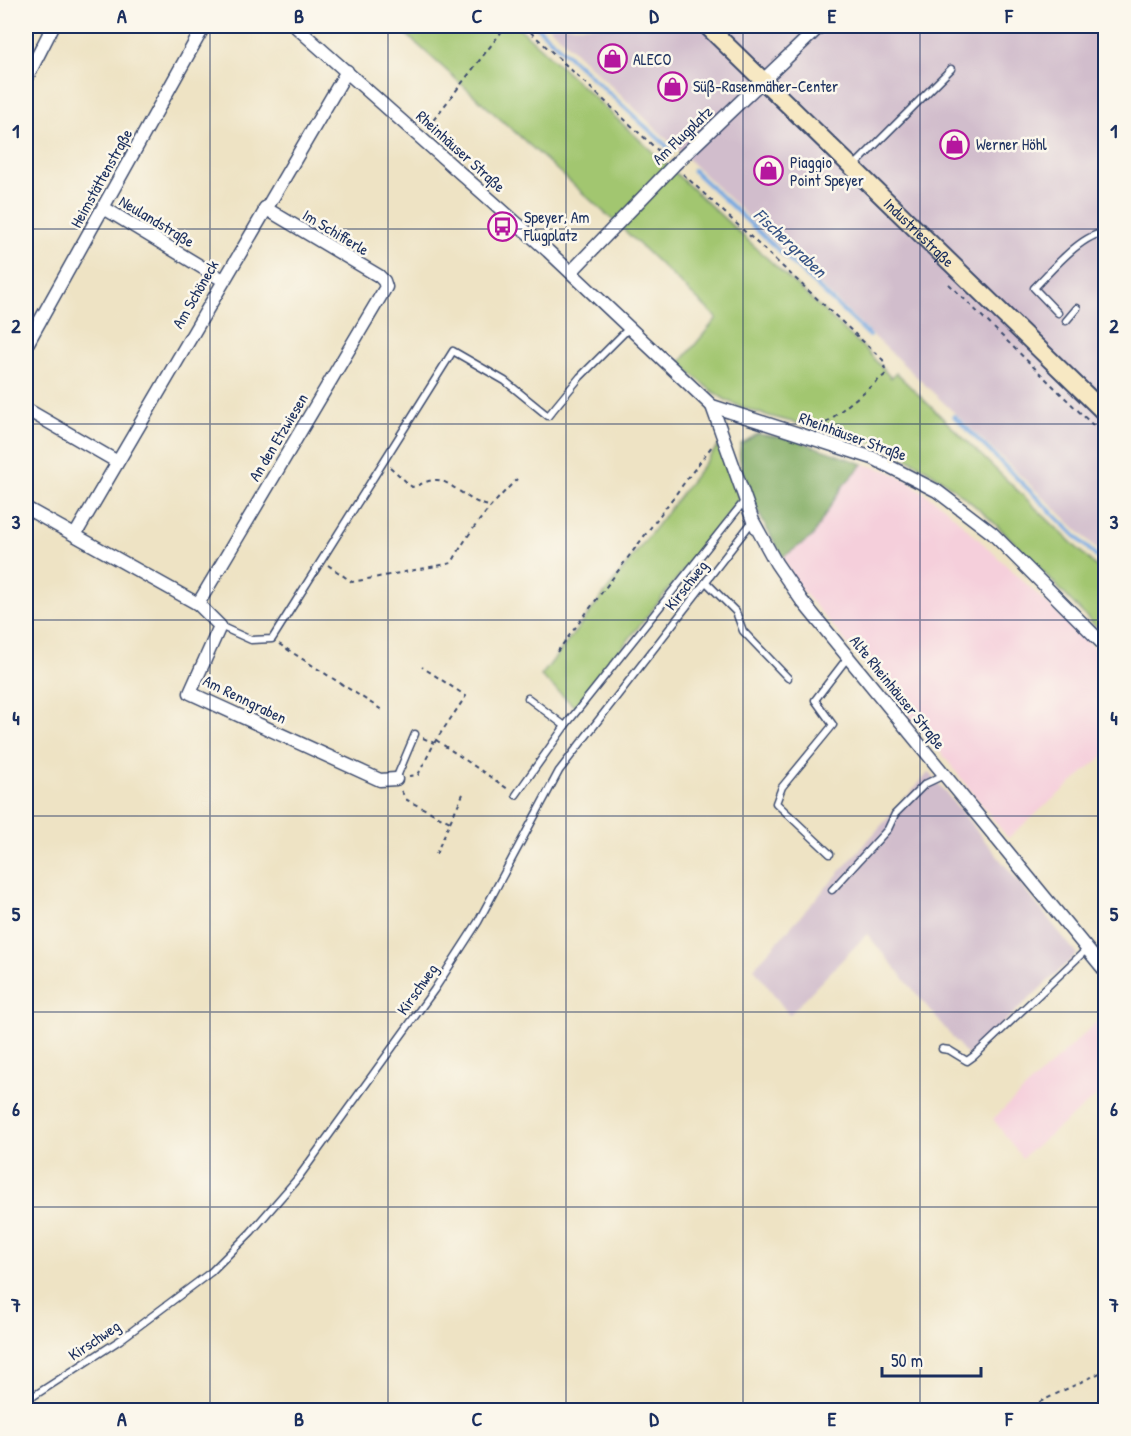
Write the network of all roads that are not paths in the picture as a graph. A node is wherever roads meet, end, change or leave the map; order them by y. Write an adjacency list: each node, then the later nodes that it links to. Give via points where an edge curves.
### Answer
1 (53, 26): 8 (street)
2 (204, 26): 11 (street, Heimstättenstraße)
3 (295, 26): 7 (street, Rheinhäuser Straße)
4 (707, 26): 9 (street, Industriestraße)
5 (820, 26): 9 (street, Am Flugplatz)
6 (951, 69): 10 (lane)
7 (347, 71): 12 (street, Am Schöneck); 14 (street, Rheinhäuser Straße)
8 (26, 79)
9 (763, 80): 10 (street, Industriestraße); 14 (street, Am Flugplatz)
10 (852, 168): 24 (street, Industriestraße)
11 (104, 208): 15 (street, Neulandstraße); 21 (street, Heimstättenstraße)
12 (265, 208): 15 (street, Am Schöneck); 16 (street, Im Schifferle, via 379,276)
13 (1106, 233): 18 (lane, via 1085,240 1034,288)
14 (571, 272): 20 (street, Rheinhäuser Straße)
15 (222, 280): 25 (street, Am Schöneck)
16 (386, 287): 31 (street, An den Etzwiesen)
17 (1077, 308): 19 (lane)
18 (1058, 313)
19 (1066, 321)
20 (629, 328): 22 (street, Rheinhäuser Straße); 32 (lane, via 548,416 505,381 453,351 272,639 251,640)
21 (26, 346)
22 (712, 406): 26 (street, Alte Rheinhäuser Straße); 33 (street, Rheinhäuser Straße, via 873,458 908,474 961,507 992,533)
23 (26, 409): 25 (street)
24 (1106, 414)
25 (116, 461): 29 (street, Am Schöneck)
26 (746, 499): 28 (street, Alte Rheinhäuser Straße); 37 (lane)
27 (26, 508): 29 (street)
28 (753, 521): 30 (lane, Kirschweg); 34 (street, Alte Rheinhäuser Straße, via 802,601)
29 (75, 535): 31 (street)
30 (706, 582): 35 (lane, via 736,612 743,631); 47 (lane, Kirschweg, via 559,771 478,922 434,990 298,1178 211,1272 120,1340)
31 (198, 604): 32 (street)
32 (220, 626): 40 (street, Am Renngraben, via 190,693 380,780)
33 (1106, 647)
34 (848, 657): 39 (street, Alte Rheinhäuser Straße); 42 (lane, via 815,700 833,725 782,787 776,803)
35 (788, 678)
36 (528, 698): 37 (lane)
37 (565, 726): 41 (lane)
38 (416, 734): 40 (lane)
39 (944, 775): 43 (lane, via 926,784 896,814 888,829); 44 (street, Alte Rheinhäuser Straße)
40 (396, 778)
41 (516, 795)
42 (830, 854)
43 (832, 890)
44 (1087, 950): 45 (street, Alte Rheinhäuser Straße); 46 (lane, via 967,1061)
45 (1106, 972)
46 (942, 1050)
47 (26, 1401)

